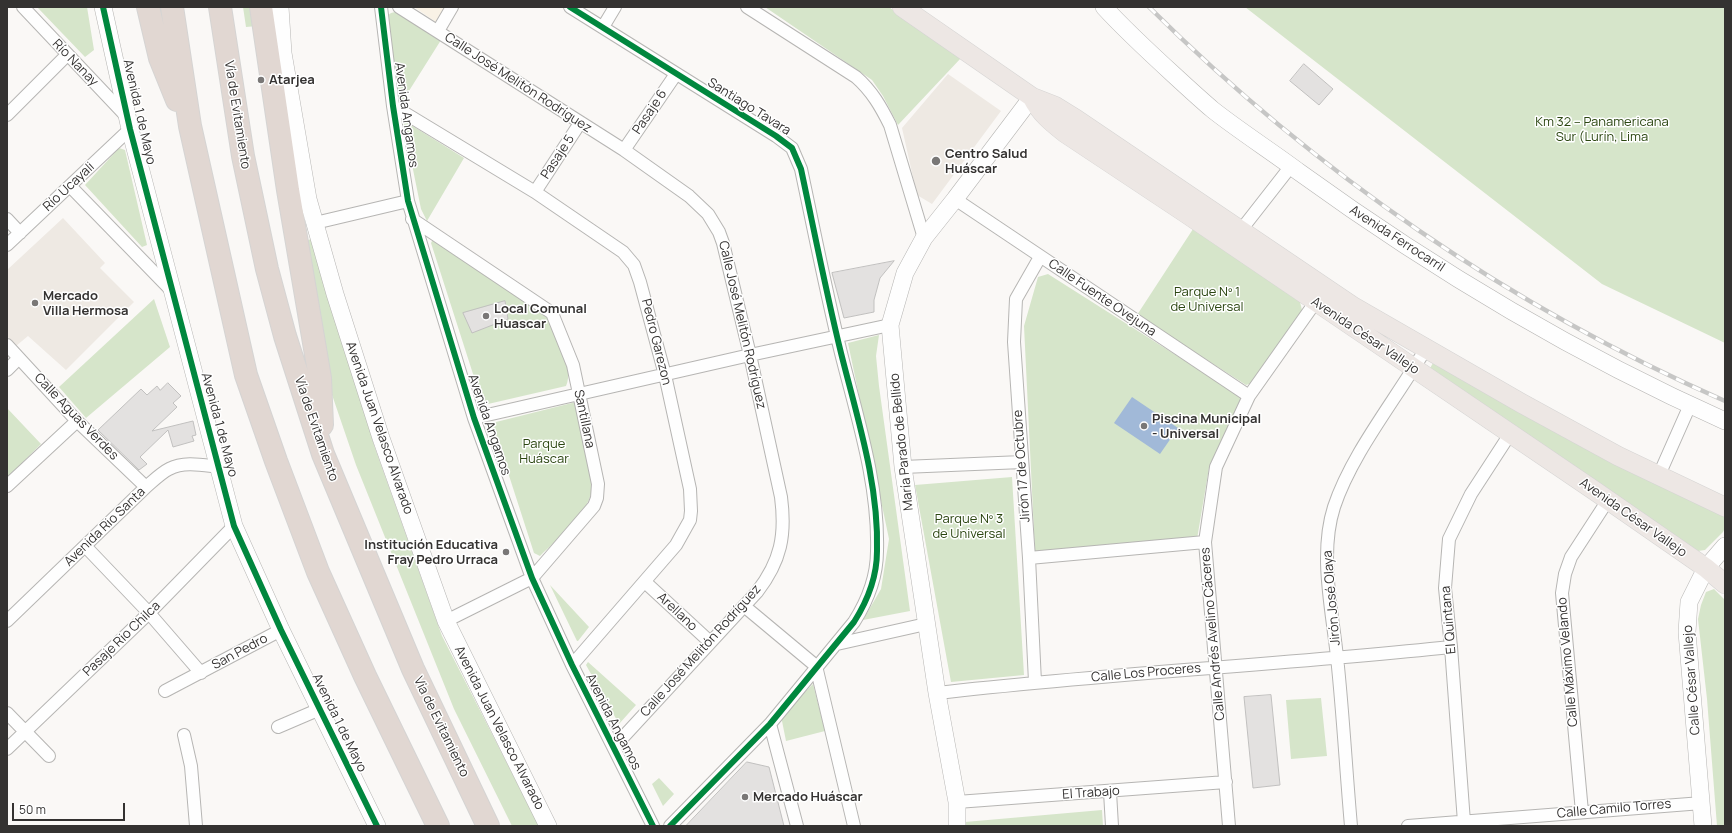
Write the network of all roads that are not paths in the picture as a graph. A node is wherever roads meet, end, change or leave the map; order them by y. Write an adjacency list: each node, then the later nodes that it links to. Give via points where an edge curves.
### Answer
1 (23, 7): 18 (street, Río Nanay)
2 (103, 7): 24 (street, Avenida 1 de Mayo)
3 (148, 7): 25 (highway, via 160,58)
4 (172, 7): 25 (highway)
5 (220, 7): 58 (highway, Vía de Evitamiento, via 243,156 267,269 285,336)
6 (261, 7): 58 (highway, via 288,190 320,378)
7 (280, 7): 34 (street, Avenida Juan Velasco Alvarado, via 283,53 308,199)
8 (381, 7): 21 (street, Avenida Angamos)
9 (399, 7): 17 (street, Calle José Melitón Rodríguez)
10 (452, 7): 17 (street)
11 (570, 7): 16 (street, Santiago Tavara)
12 (615, 7): 16 (street)
13 (747, 7): 37 (street, via 856,77 867,87 890,125)
14 (902, 7): 20 (main road, Avenida César Vallejo)
15 (1104, 7): 27 (street, Avenida Ferrocarril, via 1126,32 1213,110)
16 (603, 27): 19 (street, Santiago Tavara)
17 (438, 31): 23 (street, Calle José Melitón Rodríguez)
18 (66, 55): 22 (street); 24 (street, Río Nanay)
19 (676, 74): 26 (street, Pasaje 6); 43 (street, Santiago Tavara, via 792,148 801,169)
20 (1032, 97): 30 (street, María Parado de Bellido); 35 (main road, Avenida César Vallejo, via 1055,106 1076,119); 41 (main road, Avenida César Vallejo, via 1038,110 1065,133 1187,214)
21 (393, 106): 29 (street, Pedro Garezon); 31 (street, Avenida Angamos)
22 (7, 115)
23 (580, 123): 26 (street, Calle José Melitón Rodríguez); 29 (street, Pasaje 5)
24 (129, 124): 28 (street, Río Ucayali); 40 (street, Avenida 1 de Mayo)
25 (190, 126): 110 (highway, via 246,375 276,462 321,579)
26 (624, 150): 46 (street, Calle José Melitón Rodríguez, via 699,204 714,223 722,243)
27 (1291, 166): 35 (street); 53 (street, Avenida Ferrocarril, via 1360,216 1468,285 1590,355)
28 (70, 186): 36 (street, Río Ucayali); 40 (street)
29 (535, 192): 50 (street, Pedro Garezon, via 623,252 634,265)
30 (955, 199): 37 (street, María Parado de Bellido); 39 (street, Calle Fuente Ovejuna)
31 (408, 201): 33 (street, Avenida Angamos); 34 (street)
32 (7, 219): 36 (street)
33 (412, 219): 51 (street, Santillana, via 552,314 573,365); 54 (street, Avenida Angamos)
34 (315, 223): 79 (street, Avenida Juan Velasco Alvarado, via 334,294 381,438)
35 (1241, 230): 41 (main road, Avenida César Vallejo)
36 (20, 233): 38 (street, Río Ucayali)
37 (924, 238): 42 (street, María Parado de Bellido, via 905,273)
38 (7, 245)
39 (1040, 257): 52 (street, Calle Fuente Ovejuna); 59 (street, Jirón 17 de Octubre, via 1016,299 1014,342)
40 (173, 291): 60 (street, Avenida 1 de Mayo)
41 (1321, 295): 45 (main road, Avenida César Vallejo, via 1354,307); 48 (main road, Avenida César Vallejo); 52 (street, Calle Andrés Avelino Cáceres)
42 (890, 325): 43 (street); 61 (street, María Parado de Bellido)
43 (837, 337): 46 (street); 83 (street, Santiago Tavara, via 866,457 877,521 875,573 868,597 858,616)
44 (7, 345): 47 (street, Calle Aguas Verdes)
45 (1429, 351): 48 (street, Jirón José Olaya, via 1422,355); 62 (main road, Avenida César Vallejo, via 1618,456)
46 (750, 355): 50 (street); 76 (street, Calle José Melitón Rodríguez, via 781,497 784,528 773,568 766,581)
47 (19, 358): 49 (street); 55 (street, Calle Aguas Verdes)
48 (1413, 368): 57 (main road, Avenida César Vallejo); 85 (street, Jirón José Olaya, via 1354,463 1333,509 1327,559)
49 (7, 370)
50 (665, 376): 51 (street); 74 (street, Pedro Garezon, via 690,489 691,511 690,520 682,535)
51 (578, 395): 54 (street); 73 (street, Santillana, via 598,484 597,498 589,514)
52 (1249, 396): 68 (street, Calle Andrés Avelino Cáceres, via 1216,467)
53 (1690, 406): 56 (street, Avenida Ferrocarril); 62 (street)
54 (474, 418): 73 (street, Avenida Angamos)
55 (77, 421): 63 (street); 64 (street, Calle Aguas Verdes)
56 (1725, 421)
57 (1510, 434): 65 (main road, Avenida César Vallejo); 84 (street, El Quintana, via 1471,494 1449,539 1444,588)
58 (323, 454): 111 (highway, Vía de Evitamiento, via 413,668)
59 (1022, 462): 61 (street); 71 (street, Jirón 17 de Octubre)
60 (219, 467): 64 (street, Avenida Rio Santa, via 178,465 168,469); 67 (street, Avenida 1 de Mayo)
61 (902, 467): 80 (street, María Parado de Bellido)
62 (1659, 475): 66 (main road, Avenida César Vallejo)
63 (7, 486)
64 (146, 487): 70 (street, Avenida Rio Santa)
65 (1608, 500): 72 (main road, Avenida César Vallejo); 106 (street, Calle Máximo Velando, via 1571,557 1562,593)
66 (1725, 507)
67 (234, 526): 77 (street, Pasaje Rio Chilca); 81 (street, Avenida 1 de Mayo)
68 (1205, 542): 71 (street); 88 (street, Calle Andrés Avelino Cáceres)
69 (1725, 546): 72 (street, Calle César Vallejo)
70 (86, 547): 77 (street, San Pedro); 78 (street, Avenida Rio Santa)
71 (1029, 558): 90 (street, Jirón 17 de Octubre)
72 (1706, 568): 75 (main road, Avenida César Vallejo); 105 (street, Calle César Vallejo, via 1689,602 1687,632)
73 (532, 578): 79 (street, Santillana); 86 (street, Avenida Angamos)
74 (645, 582): 82 (street, Arellano); 86 (street, Pedro Garezon)
75 (1725, 584)
76 (744, 606): 82 (street, Calle José Melitón Rodríguez); 87 (street)
77 (149, 613): 89 (street, San Pedro); 97 (street, Pasaje Rio Chilca)
78 (7, 621)
79 (446, 621): 112 (street, Avenida Juan Velasco Alvarado)
80 (926, 624): 83 (street); 92 (street, María Parado de Bellido)
81 (281, 630): 89 (street, San Pedro); 93 (street, Avenida 1 de Mayo)
82 (710, 642): 99 (street, Calle José Melitón Rodríguez)
83 (837, 644): 87 (street, Santiago Tavara)
84 (1451, 647): 85 (street, Calle Los Proceres); 107 (street, El Quintana)
85 (1337, 659): 88 (street, Calle Los Proceres); 120 (street, Jirón José Olaya)
86 (572, 665): 99 (street, Avenida Angamos)
87 (816, 666): 95 (street, Santiago Tavara); 116 (street)
88 (1216, 667): 90 (street, Calle Los Proceres); 102 (street, Calle Andrés Avelino Cáceres)
89 (201, 673): 91 (street)
90 (1035, 682): 92 (street, Calle Los Proceres)
91 (165, 691)
92 (937, 693): 104 (street, María Parado de Bellido)
93 (320, 709): 96 (street); 109 (street, Avenida 1 de Mayo)
94 (7, 713): 97 (street)
95 (770, 724): 114 (street, Santiago Tavara); 115 (street)
96 (278, 728)
97 (25, 732): 100 (street, Pasaje Rio Chilca); 101 (street)
98 (184, 735): 108 (street, via 191,766)
99 (614, 747): 113 (street, Avenida Angamos)
100 (7, 749)
101 (49, 756)
102 (1226, 782): 103 (street, El Trabajo); 119 (street, Calle Andrés Avelino Cáceres)
103 (1110, 792): 104 (street, El Trabajo); 118 (street)
104 (957, 802): 117 (street, María Parado de Bellido)
105 (1702, 802): 106 (street, Calle Camilo Torres); 122 (street, Calle César Vallejo)
106 (1582, 812): 107 (street, Calle Camilo Torres)
107 (1464, 822): 121 (street, Calle Camilo Torres)
108 (196, 826)
109 (377, 826)
110 (438, 826)
111 (488, 826)
112 (548, 826)
113 (653, 826)
114 (670, 826)
115 (797, 826)
116 (854, 826)
117 (957, 826)
118 (1112, 826)
119 (1229, 826)
120 (1351, 826)
121 (1408, 826)
122 (1703, 826)

